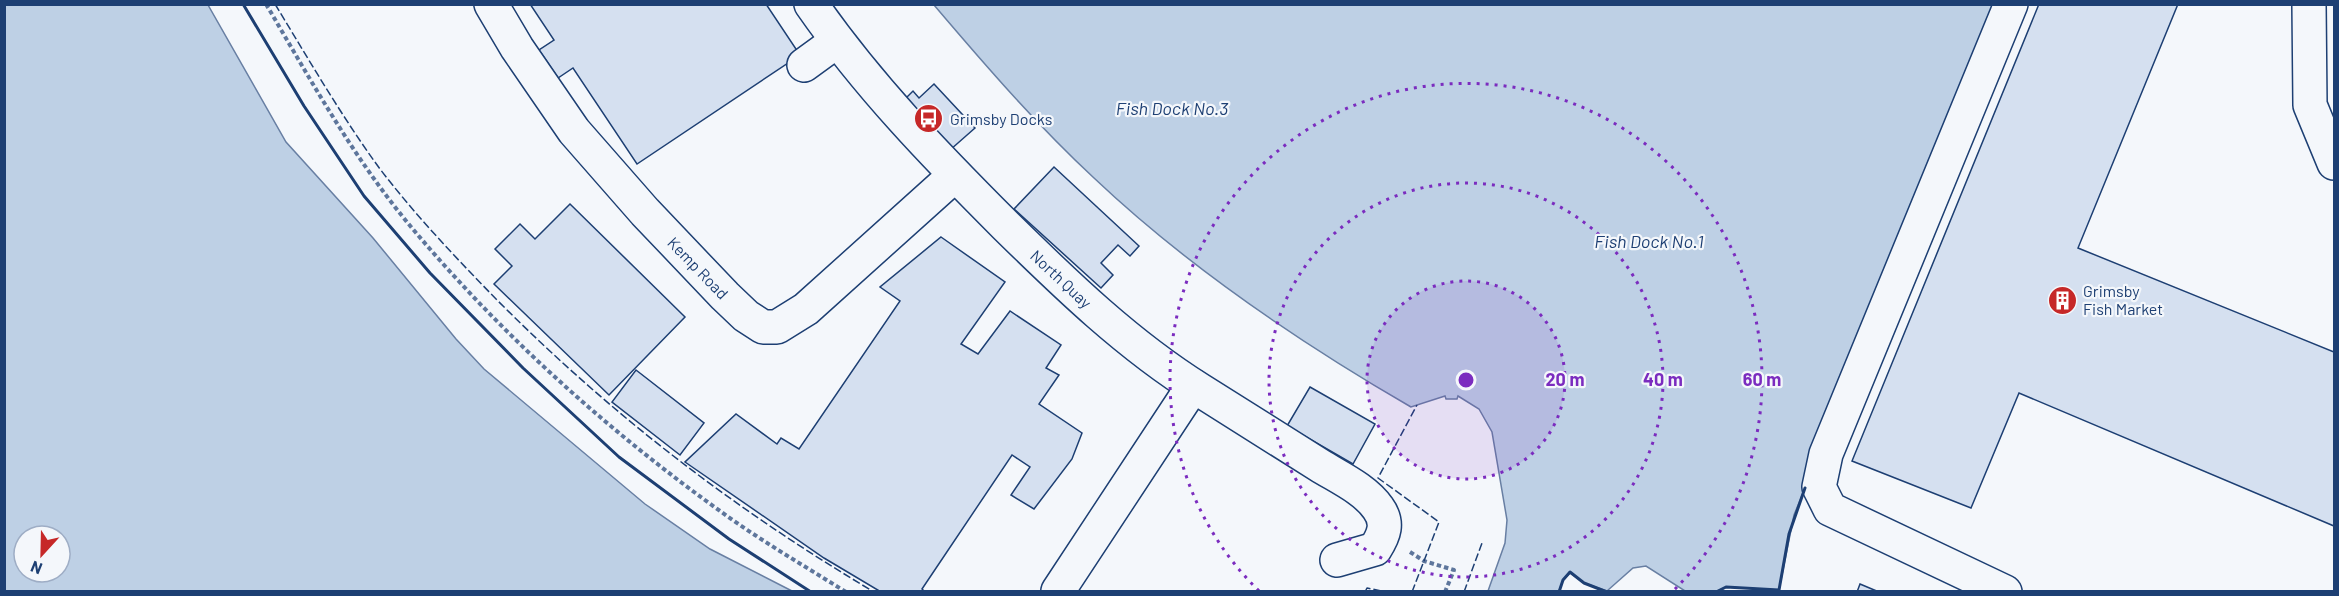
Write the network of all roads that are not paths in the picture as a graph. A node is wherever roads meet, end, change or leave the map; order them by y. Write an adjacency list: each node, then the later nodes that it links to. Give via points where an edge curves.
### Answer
1 (492, 4): 8 (street, Kemp Road, via 574,131 725,296 763,327 777,327 806,309)
2 (811, 4): 5 (street, North Quay)
3 (2011, 4): 12 (street, via 1826,454 1819,487 1830,509)
4 (2309, 4): 7 (street, via 2310,105)
5 (837, 41): 6 (street); 8 (street, North Quay, via 900,118)
6 (804, 65)
7 (2334, 163)
8 (955, 175): 9 (street, North Quay, via 1105,319)
9 (1193, 386): 10 (street, North Quay, via 1364,494 1378,508 1385,523 1384,536 1375,549); 11 (street)
10 (1337, 560)
11 (1058, 591)
12 (2005, 591)

